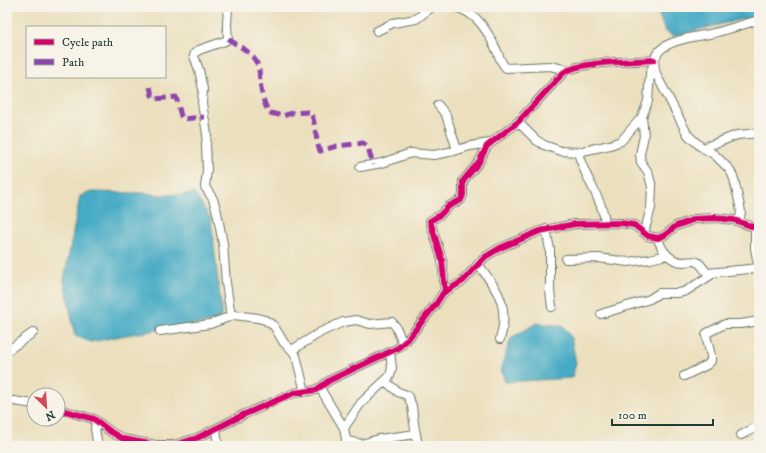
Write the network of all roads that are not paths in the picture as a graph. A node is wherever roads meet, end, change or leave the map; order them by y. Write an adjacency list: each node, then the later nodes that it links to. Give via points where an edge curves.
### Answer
1 (228, 7): 31 (street, via 228,39 199,50 194,56 203,89 202,103 207,134 205,187 213,199 217,212)
2 (432, 7): 5 (street, via 416,19 393,23)
3 (455, 7): 7 (street, via 466,11 482,24 506,68 550,66)
4 (759, 20): 6 (street, via 723,31 674,41 665,46)
5 (377, 31)
6 (654, 63): 7 (street, via 610,63 573,67); 9 (street, via 650,73 648,101); 13 (street, via 664,92 686,132)
7 (568, 70): 10 (street)
8 (438, 105): 14 (street, via 446,115)
9 (642, 117): 15 (street, via 621,141); 21 (street, via 644,136 640,158 648,172 652,187 649,217)
10 (518, 122): 12 (street); 15 (street, via 544,145)
11 (759, 133): 13 (street, via 737,135)
12 (490, 143): 14 (street); 28 (street, via 463,182 461,200 449,206 430,222 442,260)
13 (703, 148): 17 (street, via 715,155 732,174 741,212)
14 (457, 150): 16 (street, via 434,155 410,153 382,164)
15 (578, 152): 18 (street, via 602,210)
16 (360, 168)
17 (739, 222): 19 (street); 22 (street, via 722,218 695,219)
18 (604, 223): 20 (street, via 574,224); 21 (street, via 631,224)
19 (757, 228): 26 (street, via 754,248)
20 (546, 229): 25 (street, via 500,248); 29 (street, via 550,250)
21 (644, 233): 22 (street)
22 (658, 238): 23 (street, via 661,248)
23 (667, 255): 24 (street, via 628,262 599,258); 27 (street, via 683,262 696,261 705,271)
24 (566, 259)
25 (478, 264): 28 (street, via 460,283); 35 (street, via 497,291 502,306 504,321)
26 (759, 269): 27 (street)
27 (714, 273): 30 (street, via 686,291 659,293 650,299)
28 (445, 291): 36 (street)
29 (552, 307)
30 (600, 314)
31 (231, 316): 33 (street, via 210,324); 37 (street, via 265,320 274,326 284,343)
32 (759, 321): 40 (street, via 728,323 707,333 711,361)
33 (160, 331)
34 (34, 332): 38 (street)
35 (500, 339)
36 (403, 344): 37 (street, via 392,322 370,324 351,320 330,328); 39 (street)
37 (292, 350): 43 (street, via 296,356)
38 (7, 352)
39 (390, 352): 41 (street, via 392,372); 42 (street, via 330,380)
40 (684, 376)
41 (385, 381): 49 (street, via 361,403); 51 (street, via 395,390 408,396 413,408)
42 (320, 388): 43 (street); 49 (street)
43 (305, 392): 50 (street, via 294,393)
44 (7, 400): 45 (street)
45 (26, 403)
46 (66, 411): 47 (street)
47 (96, 421): 54 (street); 55 (street, via 123,439)
48 (759, 426): 52 (street)
49 (344, 428): 53 (street)
50 (216, 429): 55 (street); 56 (street)
51 (416, 434): 53 (street, via 361,444); 57 (street)
52 (741, 435)
53 (347, 443)
54 (98, 446)
55 (172, 446)
56 (218, 446)
57 (418, 446)

